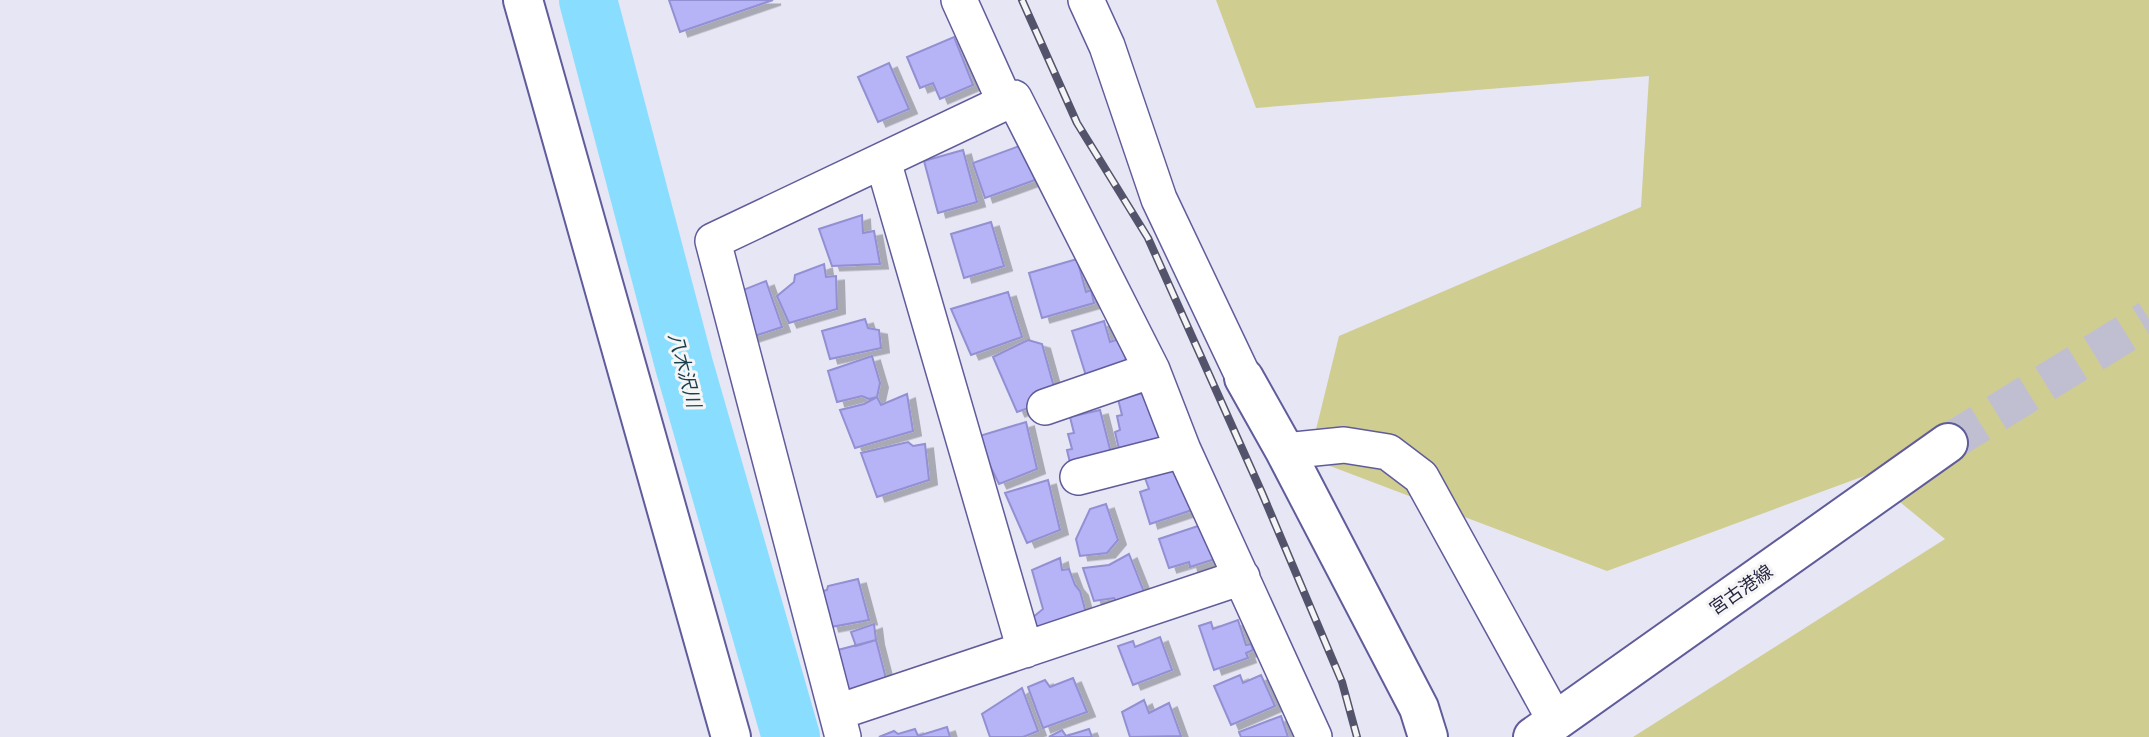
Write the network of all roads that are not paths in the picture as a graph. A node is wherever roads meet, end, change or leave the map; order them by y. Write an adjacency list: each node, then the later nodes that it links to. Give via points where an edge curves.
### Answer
1 (523, 0): 17 (street)
2 (959, 0): 4 (street)
3 (1086, 0): 7 (street, via 1107,46 1159,199)
4 (1005, 103): 5 (street); 6 (street, via 1014,98)
5 (883, 161): 14 (street); 15 (street, via 713,241)
6 (1152, 370): 8 (street); 10 (street)
7 (1244, 378): 11 (street)
8 (1045, 407)
9 (1948, 443): 16 (street, 宮古港線)
10 (1183, 450): 12 (street); 13 (street)
11 (1285, 451): 16 (street, via 1344,445 1388,452 1420,477); 19 (street, via 1419,708)
12 (1077, 478)
13 (1241, 577): 14 (street); 18 (street)
14 (1025, 650): 15 (street)
15 (841, 724)
16 (1545, 729)
17 (731, 737)
18 (1314, 737)
19 (1428, 737)

